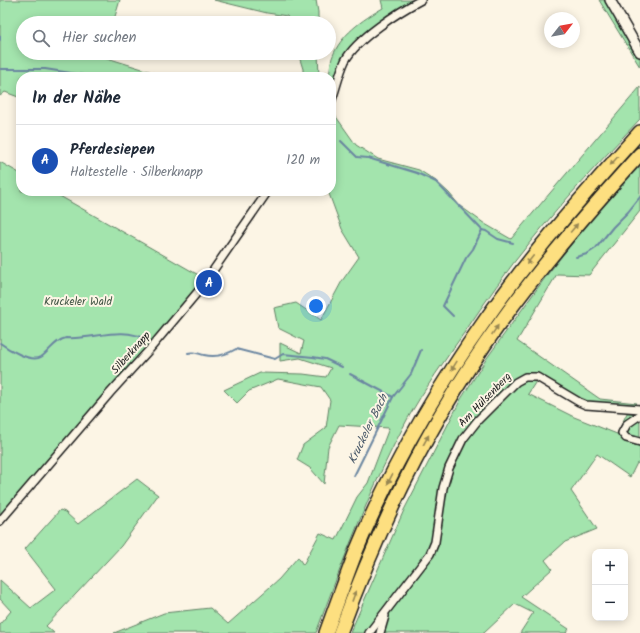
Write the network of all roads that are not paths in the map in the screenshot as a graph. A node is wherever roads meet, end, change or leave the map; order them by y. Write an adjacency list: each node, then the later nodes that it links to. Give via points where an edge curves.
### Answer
1 (421, 0): 4 (street, via 405,8 357,46 345,60)
2 (610, 0): 3 (street)
3 (640, 52)
4 (336, 87)
5 (640, 132): 13 (highway, one-way to 13, via 530,260 486,318 451,372 413,435 381,497 356,553)
6 (640, 154): 14 (highway, one-way to 6, via 386,518 456,388 499,324 544,265)
7 (265, 196): 11 (street, Silberknapp, via 204,284)
8 (640, 410): 12 (street, Am Hülsenberg, via 586,405 537,377 519,380 478,420 463,439 443,488 438,527 430,554)
9 (640, 415): 10 (street, via 627,424 622,433 626,438)
10 (640, 442)
11 (0, 521)
12 (388, 608): 15 (street, Am Hülsenberg); 16 (street)
13 (326, 633)
14 (340, 633)
15 (369, 633)
16 (380, 633)

